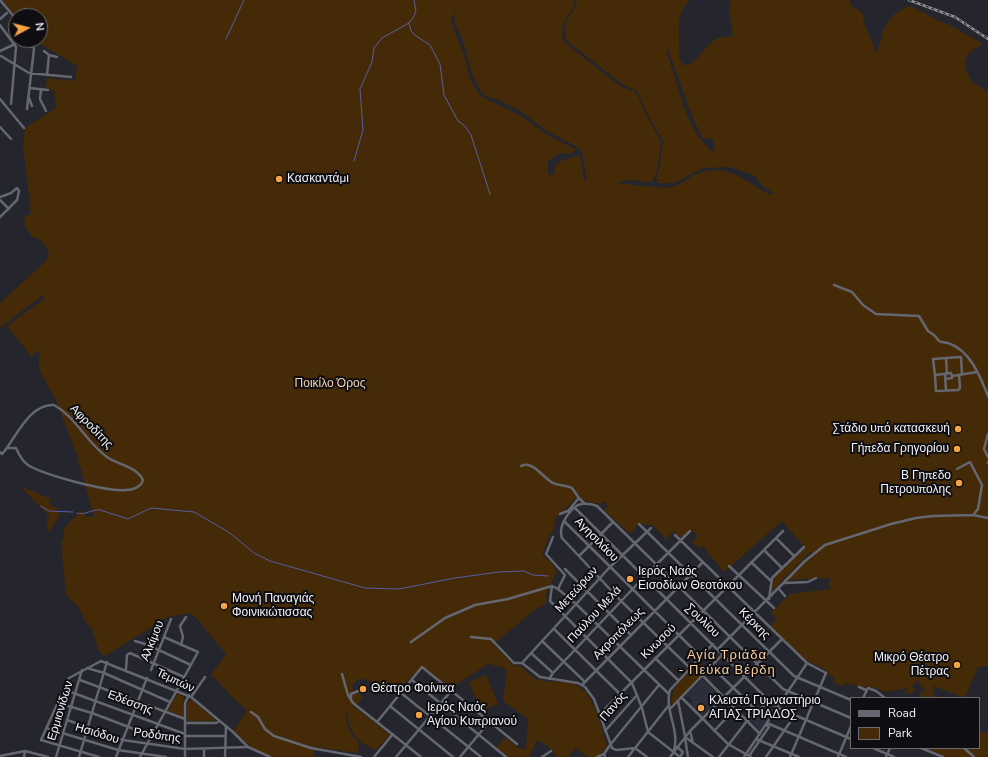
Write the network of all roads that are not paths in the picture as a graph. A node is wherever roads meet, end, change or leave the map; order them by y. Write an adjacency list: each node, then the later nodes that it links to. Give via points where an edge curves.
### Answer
1 (0, 0): 2 (street)
2 (8, 9)
3 (7, 13): 4 (street)
4 (0, 18)
5 (0, 25): 6 (street)
6 (8, 35)
7 (16, 48): 14 (street)
8 (34, 48): 15 (street)
9 (44, 51): 11 (street)
10 (0, 55): 13 (street); 14 (street)
11 (49, 55): 12 (street); 16 (street)
12 (57, 57)
13 (0, 60)
14 (16, 65): 15 (street); 23 (street)
15 (31, 74): 16 (street); 18 (street)
16 (47, 75): 17 (street)
17 (71, 77)
18 (30, 88): 19 (street); 21 (street)
19 (41, 89): 20 (street); 26 (street, via 40,99)
20 (48, 90)
21 (28, 98): 24 (street); 25 (street)
22 (0, 99): 28 (street)
23 (12, 104)
24 (32, 106)
25 (27, 110)
26 (46, 111)
27 (0, 127): 29 (street)
28 (24, 128)
29 (11, 139)
30 (0, 196): 32 (street, via 18,188 18,199)
31 (0, 200): 32 (street)
32 (8, 209): 33 (street)
33 (0, 216)
34 (834, 285): 36 (street, via 852,292 863,305 876,314 919,316 928,331 939,341 964,352)
35 (946, 358): 37 (street); 38 (street, via 933,359); 39 (street, via 960,357)
36 (977, 372): 39 (street); 43 (street)
37 (946, 374): 38 (street); 40 (street, via 951,373); 41 (street)
38 (934, 375): 42 (street, via 936,391)
39 (961, 375): 40 (street); 42 (street, via 960,388)
40 (952, 376): 41 (street)
41 (945, 379): 42 (street)
42 (946, 391)
43 (988, 396)
44 (988, 434): 47 (street, via 984,450)
45 (7, 448): 45 (street, Αφροδίτης, via 16,448 20,457 34,468 112,490 127,490 142,484 140,475 106,456 70,416 54,405 43,406 31,415); 46 (street, Αφροδίτης, via 2,454)
46 (0, 452)
47 (988, 457)
48 (521, 466): 50 (street, via 531,465 555,484 572,488)
49 (957, 469): 55 (street, via 970,462 982,485 978,509)
50 (580, 498): 51 (street); 53 (street)
51 (585, 504): 52 (street); 58 (street, via 597,506)
52 (575, 508): 53 (street); 57 (street); 64 (street, Σουλίου)
53 (568, 511): 54 (street)
54 (560, 514)
55 (973, 515): 56 (street); 90 (street, via 916,518 843,538 815,551)
56 (988, 518)
57 (564, 521): 70 (street, Αγησιλάου); 74 (street, via 560,529 564,541)
58 (613, 522): 64 (street); 69 (street)
59 (639, 524): 63 (street, Κέρκης)
60 (651, 528): 63 (street, Μετεώρων)
61 (690, 531): 68 (street, Παύλου Μελά)
62 (783, 531): 67 (street, Κνωσού)
63 (647, 532): 69 (street, Μετεώρων); 73 (street, Κέρκης)
64 (601, 534): 70 (street); 75 (street, Σουλίου)
65 (675, 534): 68 (street)
66 (553, 537): 85 (street, via 546,554)
67 (776, 538): 72 (street, Κνωσού); 76 (street)
68 (680, 540): 73 (street, Παύλου Μελά); 77 (street)
69 (635, 543): 75 (street, Μετεώρων); 79 (street)
70 (589, 546): 74 (street); 81 (street, Αγησιλάου)
71 (804, 547): 76 (street)
72 (764, 550): 78 (street, Κνωσού); 82 (street)
73 (668, 553): 79 (street, Παύλου Μελά); 83 (street, Κέρκης)
74 (579, 556): 88 (street)
75 (622, 556): 81 (street, Μετεώρων); 86 (street, Σουλίου)
76 (794, 556): 82 (street)
77 (703, 562): 83 (street, Ακροπόλεως); 92 (street)
78 (751, 562): 84 (street, Κνωσού); 89 (street)
79 (657, 565): 86 (street, Παύλου Μελά); 93 (street)
80 (729, 566): 84 (street)
81 (610, 567): 88 (street, Μετεώρων); 95 (street, Αγησιλάου)
82 (782, 568): 89 (street)
83 (691, 574): 93 (street, Ακροπόλεως); 99 (street, Κέρκης)
84 (739, 574): 92 (street, Κνωσού); 101 (street)
85 (565, 575): 94 (street); 97 (street, via 566,571)
86 (644, 576): 95 (street, Παύλου Μελά); 100 (street, Σουλίου)
87 (816, 578): 90 (street, via 808,582)
88 (600, 579): 97 (street, Μετεώρων); 102 (street)
89 (771, 581): 101 (street)
90 (785, 583): 96 (street)
91 (552, 586): 94 (street); 109 (street, via 549,600); 126 (street, via 498,602 475,605 445,618)
92 (728, 586): 99 (street, Κνωσού); 108 (street)
93 (678, 587): 100 (street, Ακροπόλεως); 105 (street)
94 (558, 588): 103 (street)
95 (632, 589): 102 (street, Παύλου Μελά); 106 (street, Αγησιλάου)
96 (779, 589): 98 (street); 101 (street)
97 (588, 592): 103 (street, Μετεώρων); 107 (street)
98 (785, 596)
99 (716, 598): 105 (street, Κνωσού); 114 (street, Κέρκης)
100 (666, 599): 106 (street, Ακροπόλεως); 113 (street, Σουλίου)
101 (768, 600): 104 (street); 108 (street)
102 (621, 601): 107 (street, Παύλου Μελά); 112 (street)
103 (576, 604): 109 (street, Μετεώρων); 115 (street)
104 (774, 608)
105 (704, 610): 113 (street, Κνωσού); 121 (street)
106 (655, 611): 112 (street, Ακροπόλεως); 117 (street, Αγησιλάου)
107 (609, 613): 115 (street, Παύλου Μελά); 118 (street)
108 (754, 613): 114 (street); 123 (street)
109 (565, 616): 116 (street, Μετεώρων); 122 (street)
110 (186, 617): 128 (street, via 180,626 183,637)
111 (171, 619): 119 (street, Αλκίμου)
112 (643, 622): 118 (street, Ακροπόλεως); 130 (street)
113 (691, 623): 117 (street, Κνωσού); 127 (street, Σουλίου)
114 (742, 624): 121 (street); 134 (street, Κέρκης)
115 (598, 625): 122 (street, Παύλου Μελά); 129 (street)
116 (554, 629): 125 (street, Μετεώρων); 133 (street)
117 (678, 634): 130 (street, Κνωσού); 137 (street, Αγησιλάου)
118 (631, 635): 129 (street, Ακροπόλεως)
119 (164, 637): 128 (street); 132 (street, Αλκίμου)
120 (471, 637): 143 (street, via 491,639 514,663)
121 (730, 637): 131 (street); 145 (street)
122 (586, 638): 133 (street, Παύλου Μελά); 139 (street)
123 (782, 638): 134 (street); 144 (street)
124 (135, 641): 132 (street)
125 (542, 641): 135 (street, Μετεώρων); 140 (street)
126 (411, 642)
127 (713, 644): 131 (street, Σουλίου); 137 (street)
128 (181, 645): 146 (street, via 198,652)
129 (620, 646): 139 (street, Ακροπόλεως); 154 (street)
130 (667, 646): 138 (street, Κνωσού); 149 (street)
131 (718, 649): 136 (street, Σουλίου)
132 (159, 650): 142 (street, Αλκίμου); 146 (street)
133 (575, 650): 140 (street, Παύλου Μελά); 153 (street)
134 (769, 651): 145 (street); 163 (street, Κέρκης)
135 (531, 653): 143 (street, Μετεώρων); 156 (street)
136 (723, 654): 147 (street); 159 (street, Σουλίου)
137 (701, 657): 149 (street)
138 (655, 658): 154 (street, Κνωσού); 167 (street)
139 (608, 659): 153 (street, Ακροπόλεως); 168 (street)
140 (564, 661): 156 (street, Παύλου Μελά); 169 (street)
141 (107, 662): 148 (street, via 100,661); 150 (street, Τεμπών); 155 (street)
142 (154, 663): 150 (street, via 130,653 127,655); 152 (street, Αλκίμου); 160 (street)
143 (522, 663): 164 (street, via 537,676)
144 (807, 663): 163 (street); 172 (street, via 826,673)
145 (757, 664): 159 (street); 182 (street)
146 (191, 665): 160 (street)
147 (711, 666): 158 (street); 174 (street)
148 (86, 668): 151 (street); 155 (street)
149 (690, 668): 167 (street)
150 (126, 669): 162 (street, Τεμπών)
151 (83, 670): 165 (street, Ερμιονίδων); 200 (street, via 69,678)
152 (151, 670)
153 (597, 670): 169 (street, Ακροπόλεως); 186 (street)
154 (644, 670): 168 (street, Κνωσού); 170 (street)
155 (104, 673): 171 (street); 176 (street)
156 (553, 673): 164 (street, Παύλου Μελά)
157 (342, 674): 179 (street)
158 (703, 676): 190 (street); 191 (street)
159 (745, 676): 174 (street); 196 (street, Σουλίου)
160 (184, 677): 177 (street)
161 (205, 677): 189 (street)
162 (147, 678): 176 (street, Αλκίμου); 177 (street, Τεμπών)
163 (797, 678): 172 (street, Κέρκης); 182 (street)
164 (549, 679): 169 (street)
165 (80, 680): 171 (street); 183 (street, Ερμιονίδων)
166 (412, 680): 181 (street, via 422,668); 184 (street); 203 (street)
167 (678, 680): 187 (street)
168 (632, 683): 186 (street, Κνωσού); 188 (street)
169 (584, 684): 216 (street)
170 (659, 685): 187 (street); 207 (street)
171 (100, 686): 195 (street); 198 (street)
172 (820, 687): 197 (street, Κέρκης); 202 (street)
173 (859, 687): 175 (street)
174 (733, 688): 191 (street); 211 (street)
175 (867, 689): 192 (street); 193 (street, via 876,691)
176 (143, 690): 198 (street, Αλκίμου); 201 (street)
177 (177, 690): 189 (street, Τεμπών); 201 (street)
178 (68, 691): 183 (street, Εδέσσης)
179 (348, 691): 185 (street); 194 (street)
180 (358, 691): 185 (street)
181 (451, 691): 203 (street); 229 (street)
182 (788, 692): 202 (street); 209 (street)
183 (76, 693): 195 (street, Εδέσσης); 206 (street, Ερμιονίδων)
184 (401, 693): 205 (street); 220 (street)
185 (351, 694): 194 (street)
186 (620, 694): 216 (street, Κνωσού)
187 (669, 694): 204 (street)
188 (637, 695): 207 (street); 240 (street, Πανός)
189 (190, 696): 222 (street, via 186,701); 225 (street, Τεμπών)
190 (681, 697): 199 (street); 223 (street)
191 (724, 697): 210 (street); 223 (street)
192 (863, 697)
193 (884, 697)
194 (350, 698): 228 (street)
195 (96, 700): 214 (street); 215 (street, Εδέσσης)
196 (769, 700): 209 (street, Σουλίου); 211 (street)
197 (850, 700)
198 (138, 701): 212 (street); 215 (street, Αλκίμου)
199 (678, 701): 208 (street); 252 (street)
200 (58, 702): 206 (street); 217 (street)
201 (170, 702): 212 (street)
202 (814, 702): 221 (street); 226 (street)
203 (441, 704): 220 (street); 247 (street)
204 (669, 704): 208 (street); 243 (street)
205 (390, 706): 228 (street); 238 (street)
206 (72, 707): 214 (street); 224 (street, Ερμιονίδων)
207 (642, 708): 243 (street); 266 (street)
208 (670, 708): 285 (street, via 676,739)
209 (778, 708): 218 (street, Σουλίου); 232 (street)
210 (735, 709): 227 (street); 242 (street)
211 (757, 711): 227 (street)
212 (165, 712): 222 (street); 231 (street)
213 (250, 712): 308 (street, via 274,736 310,748)
214 (92, 713): 233 (street); 235 (street)
215 (133, 714): 231 (street, Εδέσσης); 235 (street, Αλκίμου)
216 (600, 714): 240 (street)
217 (52, 715): 219 (street); 236 (street)
218 (795, 715): 226 (street, Σουλίου); 239 (street)
219 (58, 716)
220 (430, 717): 238 (street); 271 (street)
221 (850, 718)
222 (185, 719): 230 (street)
223 (702, 719): 241 (street); 242 (street)
224 (68, 720): 233 (street, Ροδόπης); 245 (street, Ερμιονίδων)
225 (220, 720): 230 (street, via 216,723); 234 (street, Τεμπών)
226 (806, 720): 253 (street); 254 (street, Σουλίου)
227 (747, 721): 244 (street); 264 (street)
228 (377, 722): 246 (street)
229 (489, 722): 247 (street); 263 (street)
230 (185, 723): 249 (street)
231 (158, 724): 249 (street, Εδέσσης); 250 (street)
232 (767, 724): 239 (street); 244 (street); 248 (street, via 769,727)
233 (88, 726): 255 (street); 258 (street, Ροδόπης)
234 (226, 726): 251 (street); 270 (street, Τεμπών)
235 (128, 727): 250 (street); 258 (street, Αλκίμου)
236 (46, 728): 245 (street, Ησιόδου); 268 (street, via 41,741)
237 (850, 728): 254 (street)
238 (419, 730): 265 (street); 311 (street)
239 (784, 730): 253 (street); 269 (street)
240 (606, 731): 266 (street)
241 (690, 731): 252 (street); 261 (street)
242 (714, 731): 264 (street)
243 (648, 732): 276 (street); 285 (street)
244 (761, 732): 248 (street); 256 (street)
245 (64, 733): 255 (street, Ησιόδου); 268 (street, Ερμιονίδων)
246 (393, 734): 265 (street); 309 (street)
247 (479, 734): 271 (street); 314 (street)
248 (765, 734): 259 (street)
249 (185, 735): 251 (street, Εδέσσης); 273 (street)
250 (152, 736): 262 (street)
251 (225, 736): 275 (street)
252 (685, 737): 261 (street); 272 (street); 321 (street)
253 (799, 737): 288 (street); 294 (street)
254 (846, 737): 257 (street, Σουλίου); 294 (street)
255 (84, 739): 280 (street, Ησιόδου); 284 (street)
256 (756, 739): 259 (street); 260 (street)
257 (850, 739)
258 (123, 740): 262 (street, Ροδόπης); 280 (street, Αλκίμου)
259 (760, 740): 267 (street); 269 (street)
260 (754, 742): 267 (street); 281 (street)
261 (693, 743): 322 (street)
262 (148, 744): 273 (street, Ροδόπης); 286 (street)
263 (517, 744)
264 (728, 744): 293 (street); 323 (street)
265 (406, 745): 292 (street); 310 (street)
266 (610, 745): 276 (street, via 615,750); 287 (street)
267 (757, 745): 281 (street)
268 (60, 746): 284 (street); 298 (street, Ερμιονίδων)
269 (773, 746): 288 (street); 324 (street)
270 (248, 747): 275 (street, Ροδόπης); 291 (street, Τεμπών)
271 (468, 747): 312 (street); 313 (street)
272 (677, 747): 285 (street); 320 (street, via 683,752)
273 (185, 748): 274 (street, Ροδόπης); 304 (street)
274 (204, 748): 275 (street, Ροδόπης); 305 (street)
275 (225, 748): 306 (street)
276 (635, 748): 317 (street); 318 (street)
277 (875, 749): 295 (street)
278 (923, 749): 289 (street)
279 (965, 749): 329 (street)
280 (118, 750): 286 (street, Ησιόδου); 301 (street, Αλκίμου)
281 (751, 750): 293 (street)
282 (26, 751): 290 (street); 296 (street); 297 (street)
283 (550, 751): 315 (street)
284 (80, 752): 299 (street); 300 (street)
285 (673, 752): 319 (street); 320 (street)
286 (142, 754): 302 (street); 303 (street, Ησιόδου)
287 (604, 755): 316 (street)
288 (791, 755): 325 (street)
289 (934, 755): 328 (street)
290 (0, 756)
291 (264, 756): 307 (street, Τεμπών)
292 (419, 756)
293 (747, 756)
294 (838, 756): 326 (street)
295 (886, 756): 327 (street)
296 (24, 757)
297 (48, 757)
298 (56, 757)
299 (79, 757)
300 (99, 757)
301 (116, 757)
302 (140, 757)
303 (166, 757)
304 (185, 757)
305 (204, 757)
306 (225, 757)
307 (270, 757)
308 (361, 757)
309 (374, 757)
310 (396, 757)
311 (453, 757)
312 (460, 757)
313 (481, 757)
314 (506, 757)
315 (542, 757)
316 (597, 757)
317 (628, 757)
318 (647, 757)
319 (670, 757)
320 (680, 757)
321 (688, 757)
322 (713, 757)
323 (719, 757)
324 (766, 757)
325 (799, 757)
326 (846, 757)
327 (894, 757)
328 (943, 757)
329 (974, 757)

